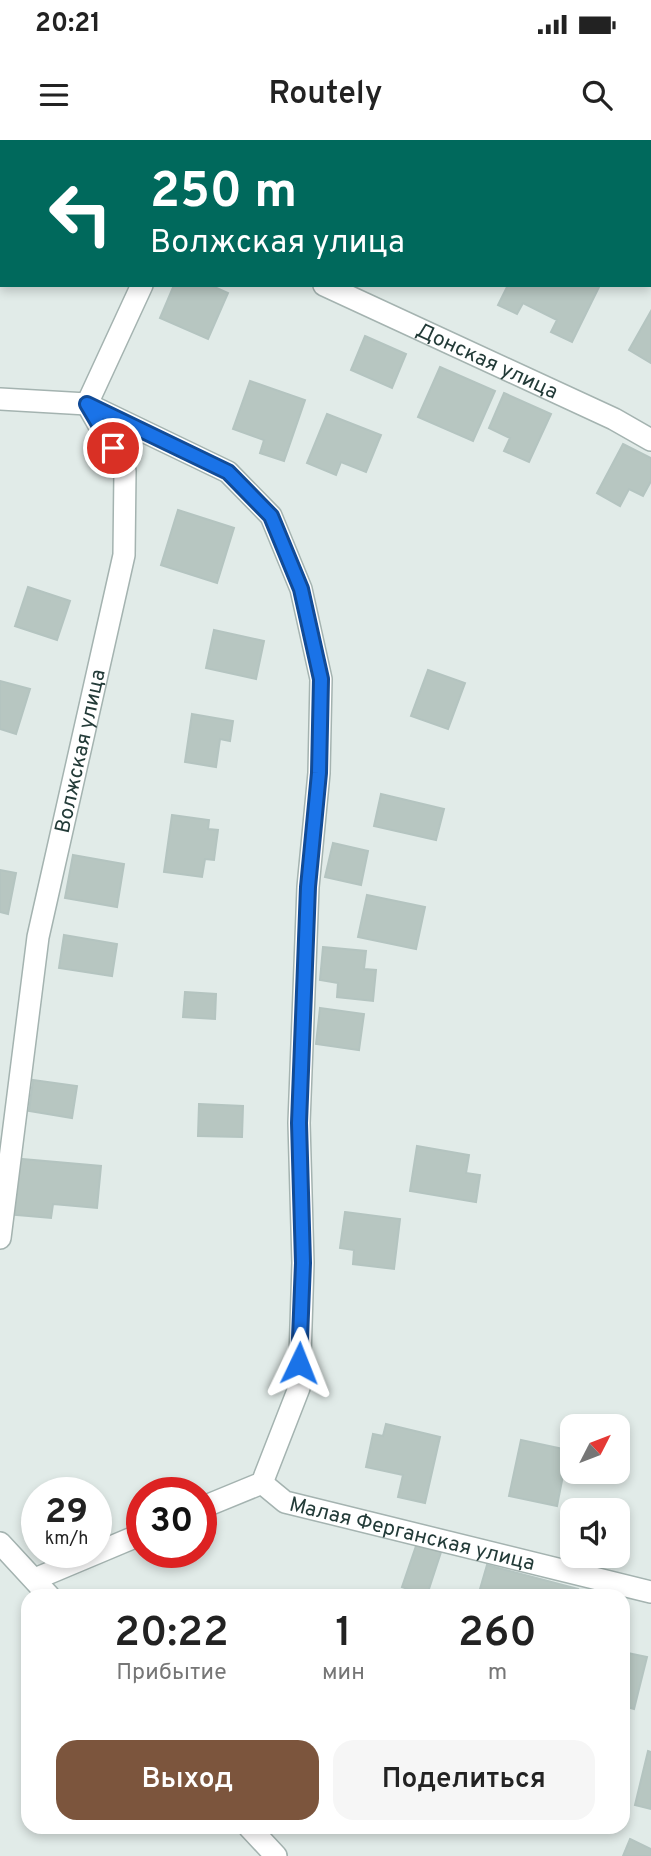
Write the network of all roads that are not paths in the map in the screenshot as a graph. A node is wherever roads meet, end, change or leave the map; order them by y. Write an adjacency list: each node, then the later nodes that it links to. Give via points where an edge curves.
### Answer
1 (141, 287): 4 (street)
2 (328, 287): 5 (street, Донская улица)
3 (0, 399): 4 (street)
4 (87, 404): 6 (street, Волжская улица, via 125,471 124,555 38,937); 7 (street, via 228,472 271,516 301,589 321,679 299,1123 303,1263 299,1388)
5 (651, 440)
6 (0, 1238)
7 (262, 1483): 8 (street); 13 (street, Малая Ферганская улица, via 285,1502)
8 (217, 1501)
9 (126, 1541): 11 (street)
10 (0, 1543): 11 (street)
11 (35, 1579): 12 (street)
12 (43, 1589)
13 (651, 1592)
14 (256, 1834): 15 (street)
15 (276, 1856)

